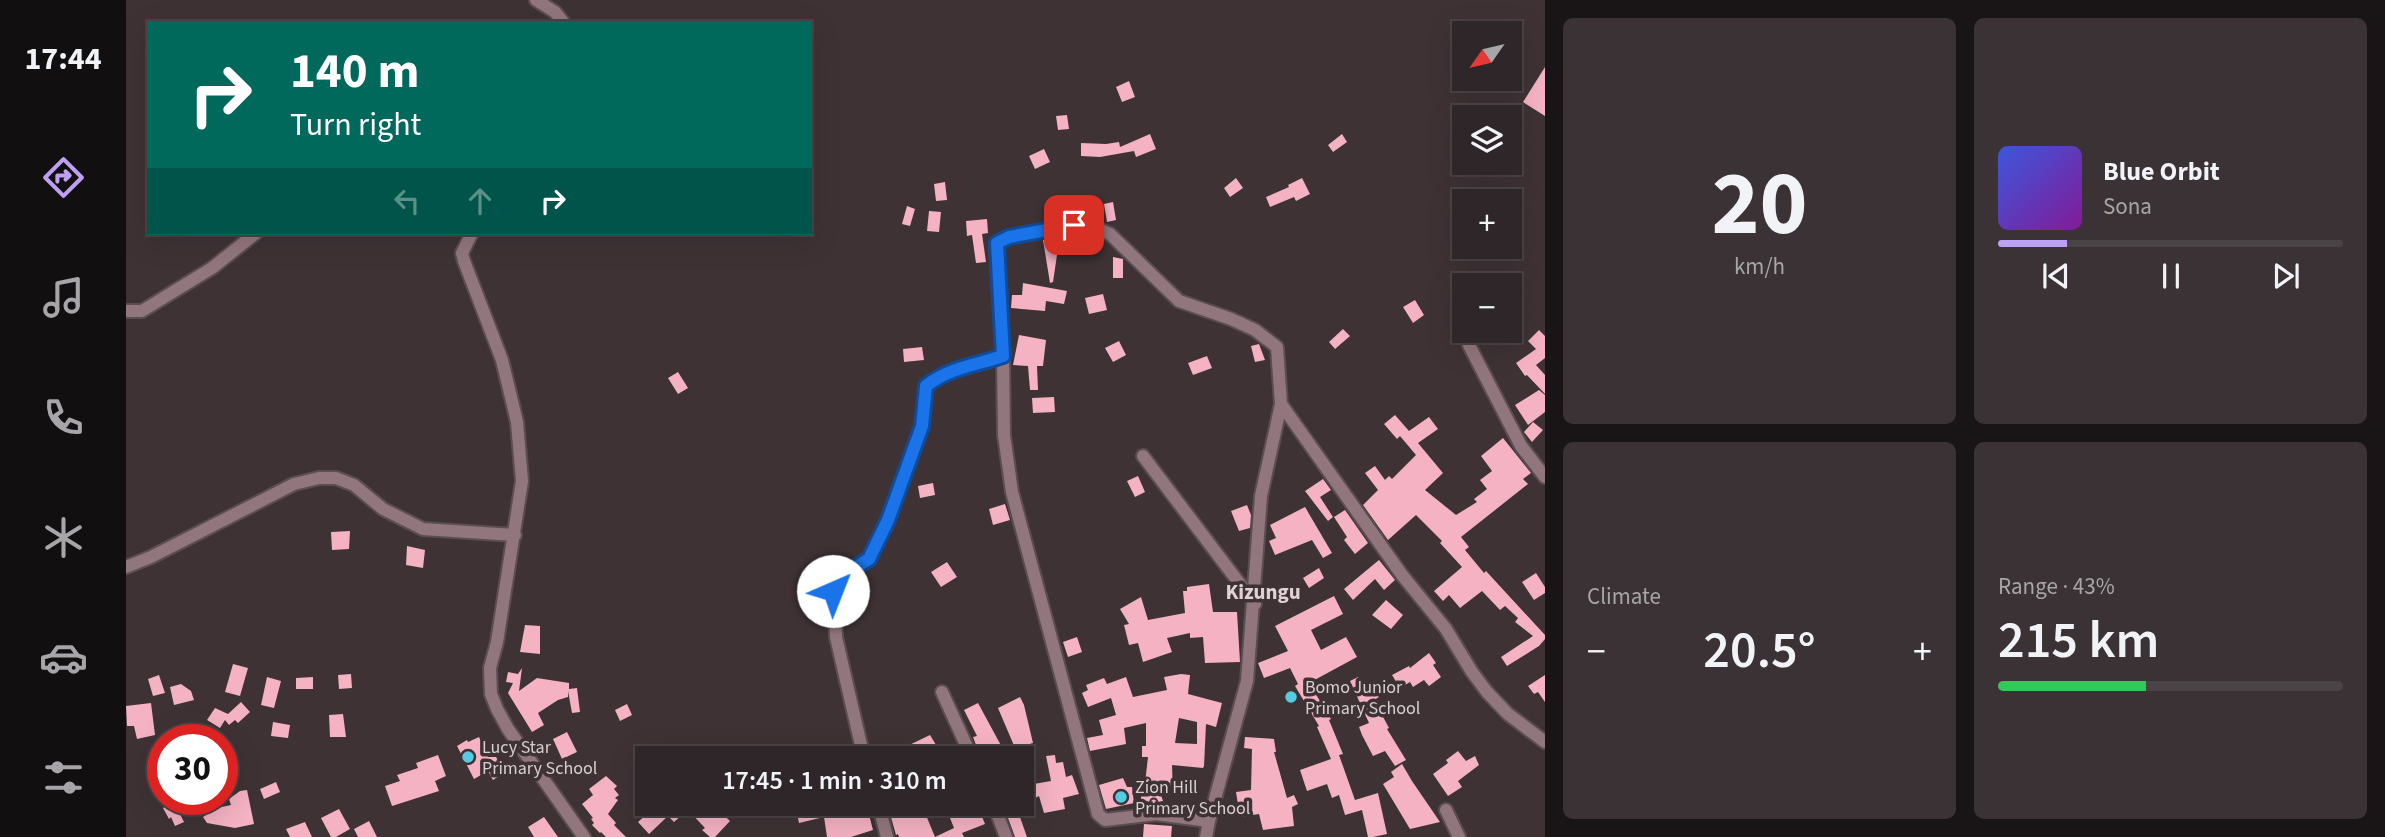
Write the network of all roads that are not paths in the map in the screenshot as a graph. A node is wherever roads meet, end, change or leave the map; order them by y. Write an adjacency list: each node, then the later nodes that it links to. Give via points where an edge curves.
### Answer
1 (536, 0): 2 (street)
2 (562, 21)
3 (253, 235): 5 (street, via 212,268 142,311)
4 (471, 235): 11 (street, via 464,261 502,360 517,422 522,481)
5 (126, 311)
6 (1469, 345): 10 (street, via 1521,446)
7 (1003, 356): 8 (street, via 997,243 1009,237 1090,225 1110,234 1179,301 1255,330 1277,347); 16 (street, via 950,371 926,386 922,426 888,520 869,559 834,585 836,637); 21 (street, via 1004,435 1012,492 1098,814 1105,820 1168,814)
8 (1281, 404): 13 (street, via 1261,496); 15 (street, via 1487,692)
9 (1143, 456): 13 (street)
10 (1545, 477)
11 (515, 535): 12 (street, via 423,529 383,509 354,485 337,478 319,478 294,484); 22 (street, via 491,668 492,694 508,729)
12 (126, 567)
13 (1255, 604): 21 (street, via 1247,681)
14 (942, 692): 17 (street)
15 (1545, 742)
16 (861, 746)
17 (967, 746)
18 (1446, 810): 26 (street)
19 (881, 816): 23 (street)
20 (998, 816): 24 (street)
21 (1209, 821): 25 (street)
22 (584, 837)
23 (887, 837)
24 (1006, 837)
25 (1206, 837)
26 (1459, 837)

